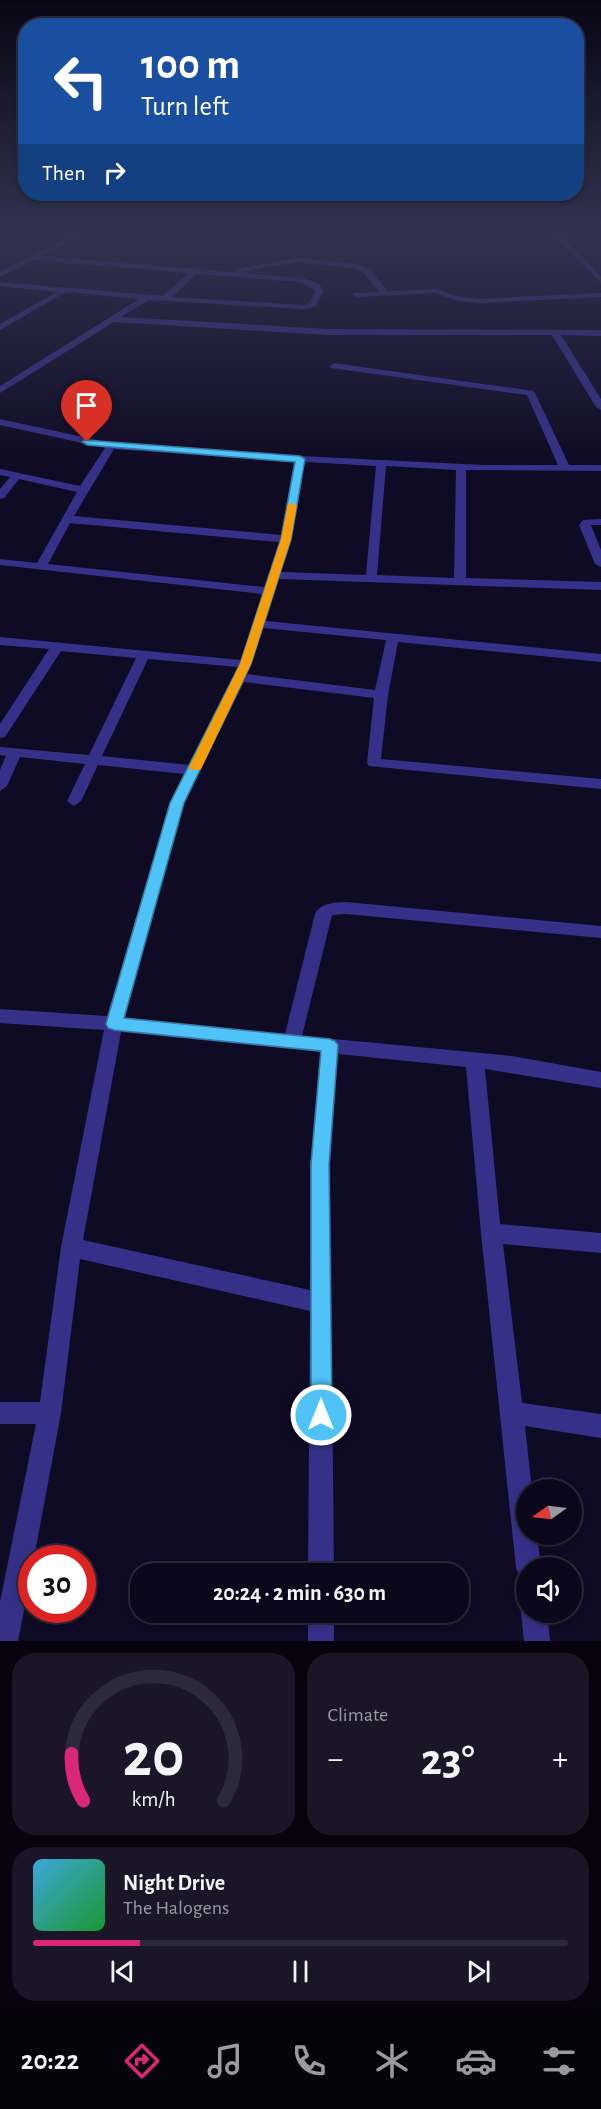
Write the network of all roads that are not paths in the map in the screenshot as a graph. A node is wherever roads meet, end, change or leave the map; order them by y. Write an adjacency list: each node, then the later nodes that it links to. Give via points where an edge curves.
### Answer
1 (31, 310): 4 (street)
2 (127, 310): 3 (street)
3 (112, 319): 5 (street, via 338,333); 8 (street)
4 (0, 327)
5 (555, 333): 6 (street); 9 (street)
6 (601, 333)
7 (334, 366): 15 (street, via 531,393)
8 (0, 390)
9 (601, 407)
10 (0, 422): 11 (street)
11 (111, 446): 12 (street); 19 (street)
12 (300, 459): 13 (street); 23 (street)
13 (381, 463): 14 (street); 28 (street)
14 (461, 467): 15 (street); 29 (street)
15 (565, 468): 16 (street)
16 (601, 468)
17 (0, 472): 18 (street)
18 (16, 476): 19 (street); 20 (street)
19 (82, 490): 21 (street)
20 (0, 496)
21 (66, 519): 23 (street); 26 (street)
22 (601, 522): 25 (street, via 585,525)
23 (286, 539): 27 (street)
24 (0, 562): 26 (street)
25 (601, 564)
26 (41, 566): 31 (street)
27 (275, 574): 28 (street); 31 (street)
28 (371, 579): 29 (street)
29 (460, 582): 30 (street)
30 (601, 586)
31 (269, 591): 32 (street)
32 (258, 624): 33 (street); 38 (street)
33 (393, 636): 37 (street); 39 (street)
34 (0, 640): 35 (street)
35 (57, 647): 36 (street); 40 (street)
36 (143, 656): 38 (street); 43 (street)
37 (601, 658)
38 (242, 671): 39 (street); 44 (street)
39 (381, 695): 45 (street, via 373,762 376,764)
40 (0, 734)
41 (0, 751): 42 (street)
42 (15, 752): 43 (street); 46 (street)
43 (95, 760): 44 (street); 47 (street)
44 (194, 770): 50 (street, via 177,803)
45 (601, 784)
46 (0, 786)
47 (74, 801)
48 (601, 932): 51 (street, via 328,909 323,914)
49 (0, 1016): 50 (street)
50 (114, 1024): 51 (street); 57 (street)
51 (292, 1042): 52 (street)
52 (330, 1045): 53 (street); 58 (street, via 320,1165)
53 (475, 1060): 54 (street); 55 (street)
54 (601, 1080)
55 (491, 1233): 56 (street); 61 (street)
56 (601, 1243)
57 (71, 1247): 58 (street); 60 (street)
58 (321, 1303): 64 (street)
59 (0, 1413): 60 (street)
60 (50, 1413): 67 (street)
61 (511, 1413): 62 (street); 63 (street)
62 (601, 1426)
63 (528, 1557)
64 (321, 1563)
65 (321, 1623): 68 (street)
66 (535, 1623): 69 (street)
67 (5, 1641)
68 (321, 1641)
69 (537, 1641)

